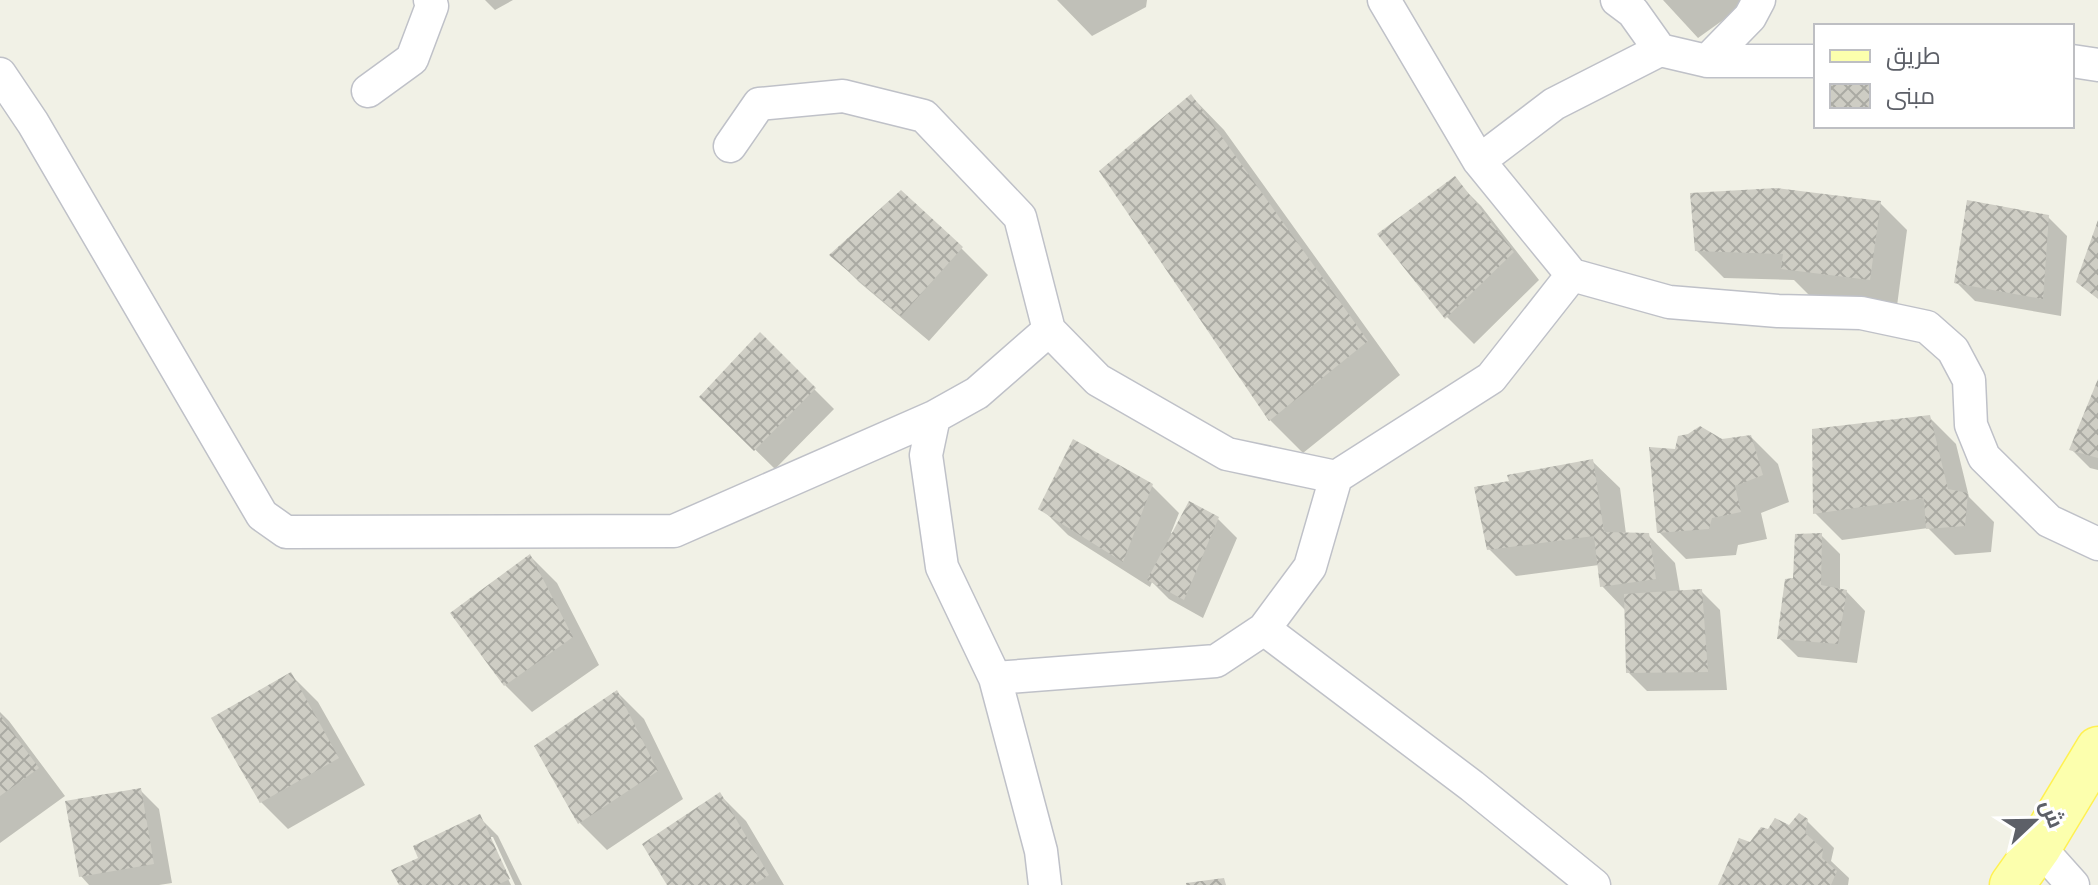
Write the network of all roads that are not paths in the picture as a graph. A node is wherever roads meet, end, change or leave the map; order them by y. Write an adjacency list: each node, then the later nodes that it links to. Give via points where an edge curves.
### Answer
1 (430, 0): 11 (street, via 412,59)
2 (1617, 0): 5 (street, via 1633,12)
3 (1759, 0): 6 (street, via 1750,17)
4 (1386, 1): 13 (street)
5 (1660, 50): 6 (street); 13 (street, via 1554,104)
6 (1707, 61): 7 (street)
7 (1814, 61)
8 (2074, 61): 9 (street)
9 (2098, 65)
10 (0, 74): 16 (street, via 262,515 286,532 674,531)
11 (368, 91)
12 (730, 146): 15 (street, via 759,104 843,96 924,116 1020,217)
13 (1479, 161): 14 (street)
14 (1572, 275): 17 (street, via 1491,378); 18 (street, via 1669,302 1861,313 1927,327 1953,350 1969,380 1971,425 1984,457 2049,521)
15 (1049, 330): 16 (street, via 977,393); 17 (street, via 1098,380 1227,454)
16 (934, 417): 20 (street, via 926,455 942,567)
17 (1336, 477): 19 (street, via 1310,567)
18 (2098, 544)
19 (1264, 629): 20 (street, via 1216,661); 24 (street)
20 (995, 678): 23 (street, via 1041,851)
21 (2098, 749): 22 (main road)
22 (2039, 847): 25 (main road); 26 (street)
23 (1045, 885)
24 (1594, 885)
25 (2012, 885)
26 (2073, 885)

